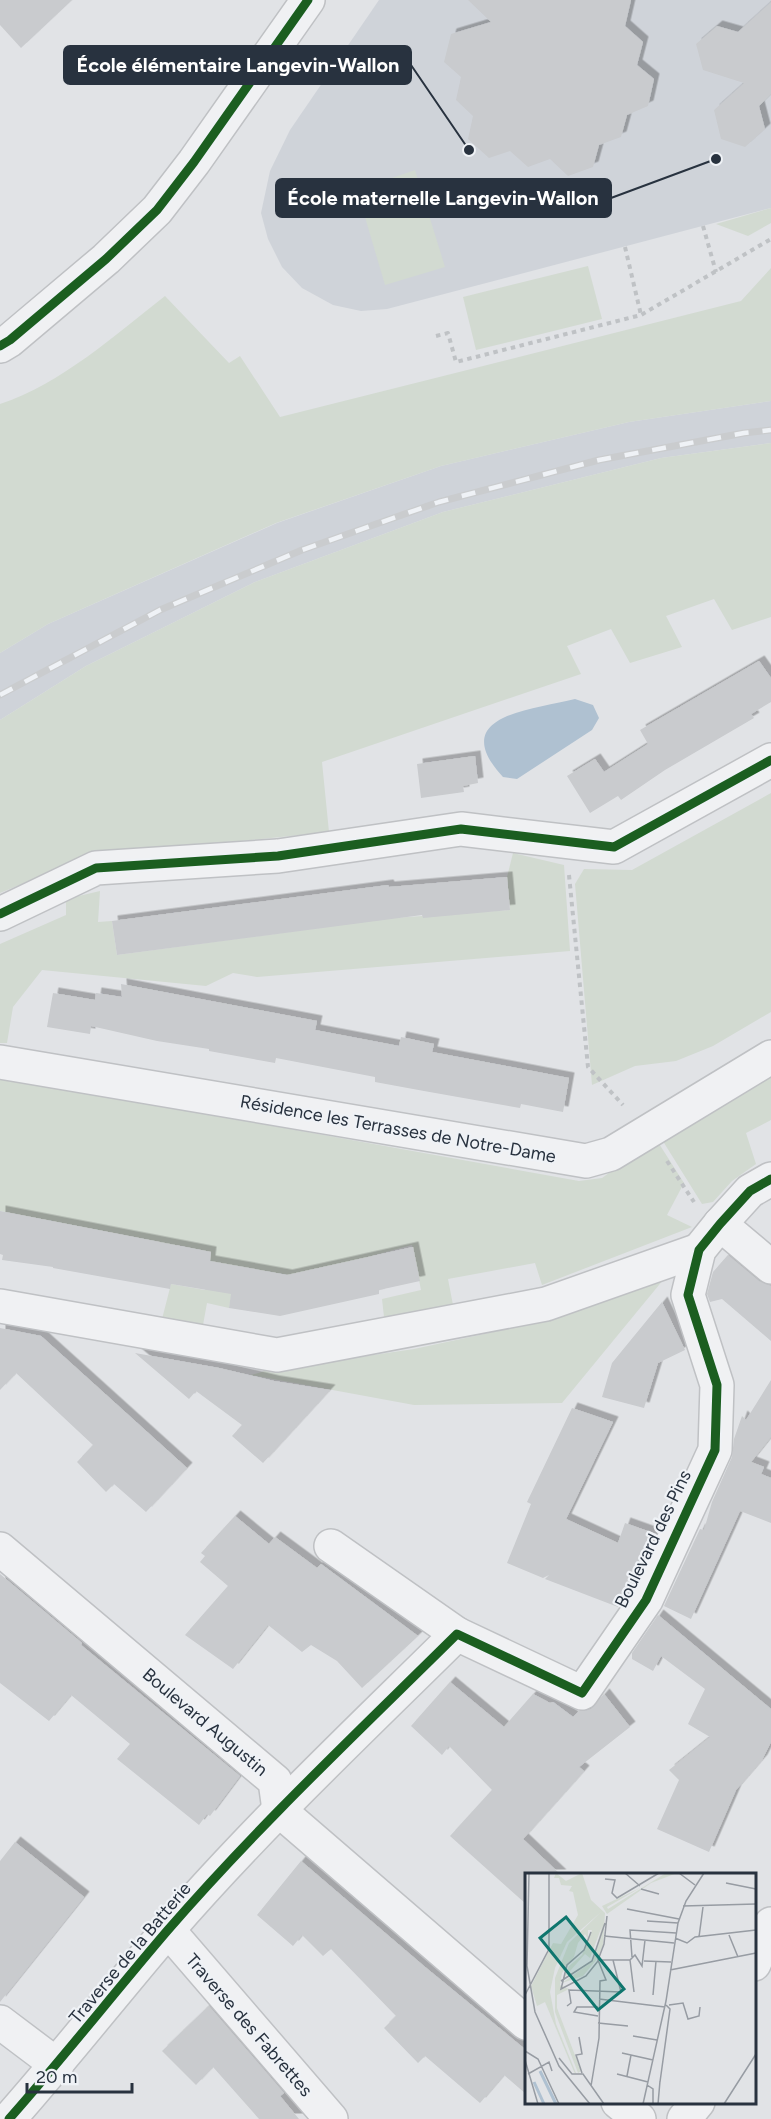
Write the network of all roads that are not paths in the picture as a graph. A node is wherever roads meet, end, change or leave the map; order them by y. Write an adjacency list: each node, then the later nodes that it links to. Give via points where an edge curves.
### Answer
1 (308, 0): 2 (street, via 158,210 106,259)
2 (0, 346)
3 (771, 760): 4 (street, via 614,847 461,829 278,856 96,868)
4 (0, 914)
5 (771, 1057): 6 (street, Résidence les Terrasses de Notre-Dame, via 611,1154 586,1161)
6 (0, 1062)
7 (771, 1179): 8 (street, Boulevard des Pins, via 750,1191)
8 (720, 1224): 9 (street, Boulevard des Pins); 10 (street)
9 (699, 1250): 11 (street, via 546,1304 277,1355); 14 (street, Boulevard des Pins, via 688,1295 717,1385 715,1450 646,1600 582,1693)
10 (771, 1267)
11 (0, 1305)
12 (331, 1546): 14 (street)
13 (0, 1549): 15 (street, Boulevard Augustin, via 275,1781)
14 (457, 1634): 15 (street)
15 (279, 1810): 17 (street, Traverse de la Batterie); 20 (street)
16 (771, 1924): 18 (street)
17 (168, 1930): 21 (street, Traverse de la Batterie); 25 (street, Traverse des Fabrettes)
18 (756, 1959)
19 (0, 2022): 21 (street)
20 (525, 2022)
21 (57, 2065): 24 (street, Traverse de la Batterie)
22 (619, 2104): 26 (street)
23 (697, 2104): 27 (street)
24 (9, 2119)
25 (331, 2119)
26 (639, 2119)
27 (684, 2119)

